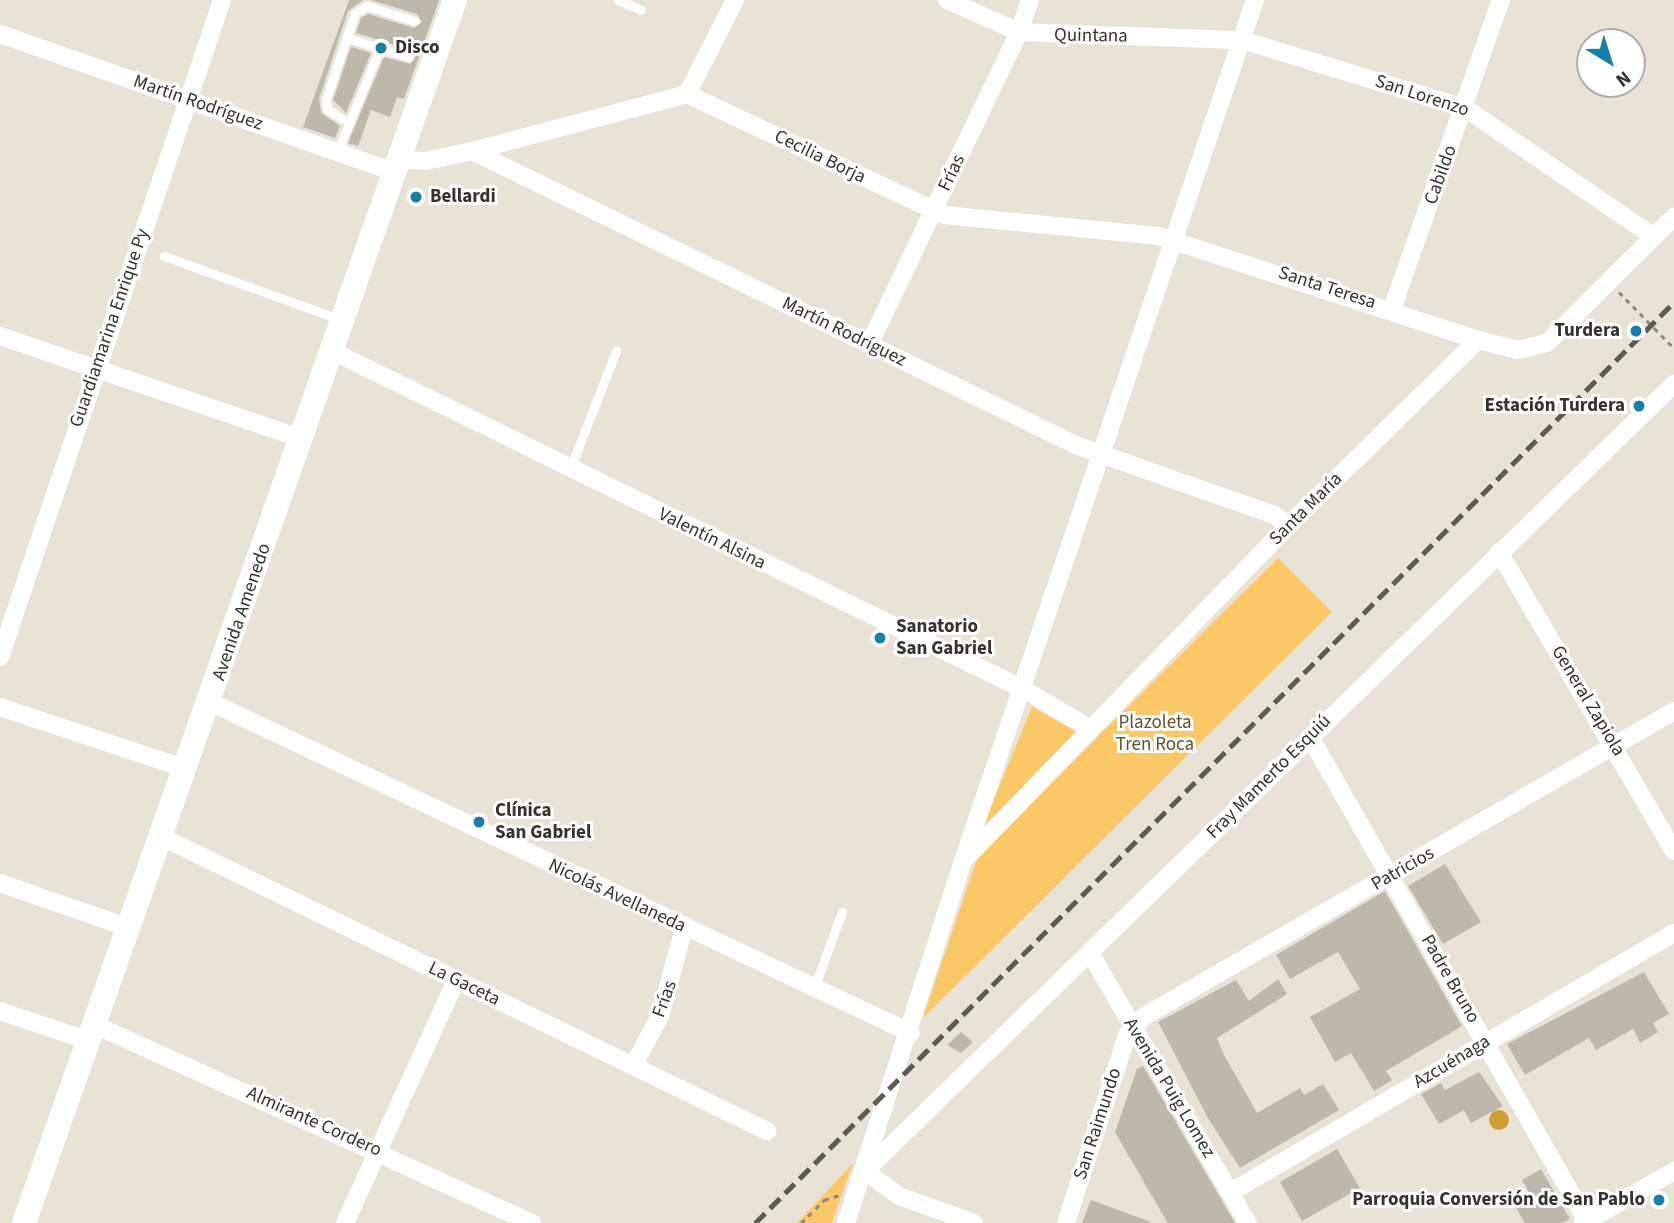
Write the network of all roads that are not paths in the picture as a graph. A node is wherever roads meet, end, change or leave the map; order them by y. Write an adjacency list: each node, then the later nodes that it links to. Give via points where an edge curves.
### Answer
1 (222, 0): 18 (street, Guardiamarina Enrique Py)
2 (455, 0): 23 (street, Avenida Amenedo)
3 (618, 0): 9 (lane)
4 (735, 0): 17 (street)
5 (947, 0): 11 (street, Quintana)
6 (1030, 0): 11 (street, Frías)
7 (1255, 0): 14 (street)
8 (1501, 0): 19 (street, Cabildo)
9 (641, 10)
10 (415, 21): 13 (lane, via 367,6 355,13)
11 (1019, 32): 14 (street, Quintana); 24 (street, Frías)
12 (0, 34): 18 (street, Martín Rodríguez)
13 (347, 38): 15 (lane); 20 (lane, via 326,99 327,110)
14 (1242, 40): 19 (street, San Lorenzo); 27 (street)
15 (380, 48): 16 (lane); 20 (lane)
16 (409, 57)
17 (687, 94): 21 (street); 24 (street, Cecilia Borja)
18 (189, 99): 22 (street, Martín Rodríguez); 36 (street, Guardiamarina Enrique Py)
19 (1465, 108): 26 (street, San Lorenzo); 29 (street, Cabildo)
20 (346, 121): 22 (lane)
21 (472, 150): 23 (street, Martín Rodríguez); 33 (street, Martín Rodríguez)
22 (337, 152): 23 (street, Martín Rodríguez)
23 (399, 166): 30 (street, Avenida Amenedo)
24 (934, 212): 27 (street, Cecilia Borja, via 954,218); 33 (street, Frías)
25 (1674, 217): 26 (street)
26 (1654, 237): 32 (street, via 1539,348 1518,350)
27 (1175, 240): 29 (street, Santa Teresa); 39 (street)
28 (164, 256): 30 (lane)
29 (1392, 309): 32 (street, Santa Teresa)
30 (343, 320): 34 (street, Avenida Amenedo)
31 (0, 336): 36 (street)
32 (1478, 340): 41 (street, Santa María)
33 (869, 345): 39 (street, Martín Rodríguez)
34 (332, 351): 38 (street, Avenida Amenedo); 40 (street, Valentín Alsina)
35 (616, 351): 40 (lane)
36 (96, 370): 38 (street); 43 (street, Guardiamarina Enrique Py)
37 (1674, 384): 42 (street, Fray Mamerto Esquiú)
38 (302, 439): 45 (street, Avenida Amenedo)
39 (1101, 456): 41 (street, Martín Rodríguez, via 1274,515); 44 (street)
40 (570, 470): 44 (street, Valentín Alsina)
41 (1289, 525): 48 (street, Santa María)
42 (1499, 552): 49 (street, Fray Mamerto Esquiú); 50 (street, General Zapiola)
43 (0, 657)
44 (1023, 689): 48 (street, Valentín Alsina); 54 (street)
45 (210, 702): 51 (street, Avenida Amenedo); 59 (street, Nicolás Avellaneda)
46 (0, 707): 51 (street)
47 (1674, 711): 50 (street, Patricios)
48 (1091, 729): 54 (street, Santa María)
49 (1310, 737): 55 (street, Padre Bruno); 61 (street, Fray Mamerto Esquiú)
50 (1614, 745): 53 (street, General Zapiola); 55 (street, Patricios)
51 (186, 769): 52 (street, Avenida Amenedo)
52 (162, 837): 58 (street, Avenida Amenedo); 62 (street, La Gaceta)
53 (1674, 850)
54 (963, 861): 67 (street)
55 (1391, 876): 65 (street, Patricios); 68 (street, Padre Bruno)
56 (0, 883): 58 (street)
57 (842, 912): 63 (lane)
58 (130, 928): 66 (street, Avenida Amenedo)
59 (684, 928): 63 (street, Nicolás Avellaneda); 69 (street, Frías, via 660,1016)
60 (1674, 933): 68 (street, Azcuénaga)
61 (1090, 953): 65 (street, Avenida Puig Lomez); 72 (street, Fray Mamerto Esquiú)
62 (456, 980): 69 (street, La Gaceta); 71 (street)
63 (813, 989): 67 (street, Nicolás Avellaneda)
64 (0, 1011): 66 (street, Almirante Cordero)
65 (1133, 1026): 74 (street, Avenida Puig Lomez); 81 (street, San Raimundo)
66 (92, 1033): 71 (street, Almirante Cordero); 76 (street, Avenida Amenedo)
67 (911, 1033): 72 (street)
68 (1486, 1042): 74 (street, Azcuénaga); 75 (street, Padre Bruno)
69 (632, 1066): 70 (street, La Gaceta)
70 (767, 1131)
71 (378, 1151): 77 (street); 78 (street, Almirante Cordero)
72 (865, 1171): 79 (street); 80 (street, via 899,1196)
73 (1674, 1171): 75 (street)
74 (1231, 1192): 82 (street, Avenida Puig Lomez)
75 (1586, 1222)
76 (24, 1223)
77 (345, 1223)
78 (532, 1223)
79 (846, 1223)
80 (974, 1223)
81 (1066, 1223)
82 (1248, 1223)

